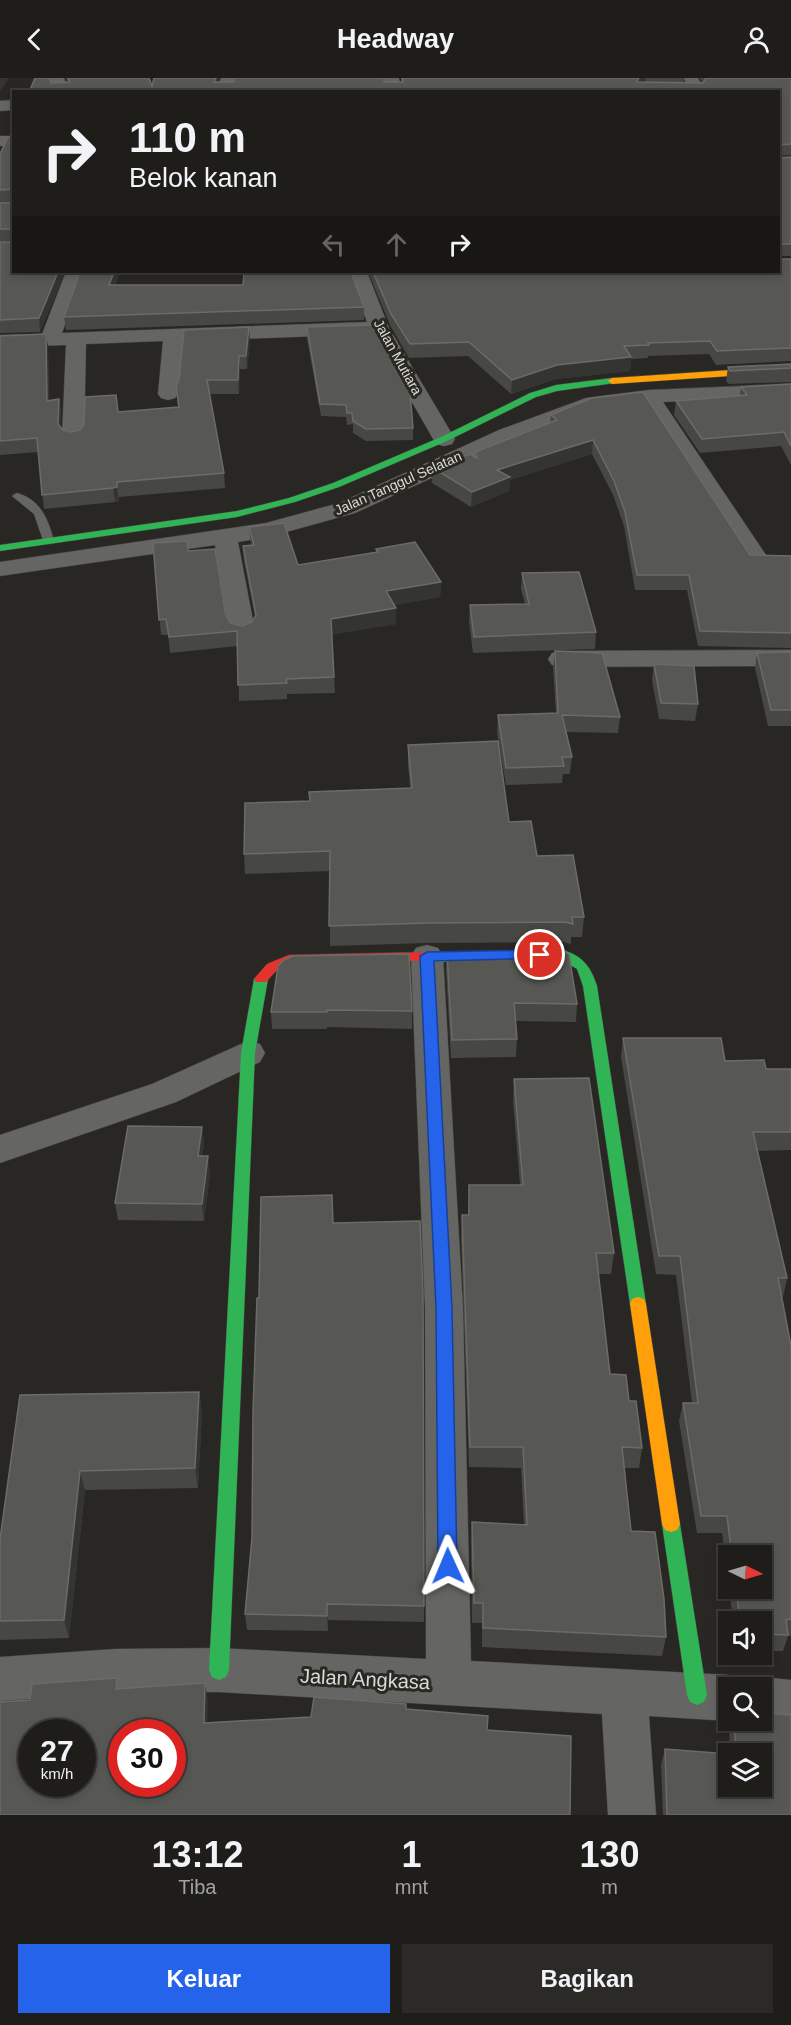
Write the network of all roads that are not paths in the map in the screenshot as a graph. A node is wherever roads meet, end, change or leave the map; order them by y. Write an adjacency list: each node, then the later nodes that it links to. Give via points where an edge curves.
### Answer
1 (691, 78): 2 (street, via 696,89)
2 (679, 90)
3 (75, 273): 8 (street)
4 (358, 273): 5 (street, Jalan Mutiara)
5 (379, 328): 6 (street); 15 (street, Jalan Mutiara)
6 (173, 335): 7 (street); 12 (street)
7 (76, 338): 8 (street); 14 (street)
8 (50, 339): 9 (street)
9 (0, 340)
10 (791, 369): 15 (street, Jalan Tanggul Selatan, via 647,376 556,388)
11 (791, 390): 13 (street, Jalan Tanggul Selatan)
12 (168, 394)
13 (649, 396): 17 (street, Jalan Tanggul Selatan, via 586,404 507,435 347,508 268,530); 20 (street)
14 (73, 437)
15 (444, 439): 18 (street, Jalan Tanggul Selatan, via 336,485 281,503 237,514)
16 (16, 496): 18 (lane, via 42,515)
17 (225, 537): 21 (street, Jalan Tanggul Selatan); 22 (street)
18 (48, 541): 19 (street, Jalan Tanggul Selatan)
19 (0, 548)
20 (758, 561)
21 (0, 570)
22 (242, 631)
23 (560, 658): 24 (street)
24 (791, 658)
25 (427, 956): 26 (street, via 288,960 272,967 261,978); 30 (street, via 444,1308); 32 (street, via 563,955 577,958 584,966)
26 (248, 1053): 27 (street, via 164,1093); 28 (street)
27 (0, 1149)
28 (219, 1670): 29 (street, Jalan Angkasa, via 115,1671); 30 (street, Jalan Angkasa)
29 (0, 1679)
30 (449, 1684): 31 (street, Jalan Angkasa)
31 (624, 1691): 32 (street, Jalan Angkasa); 35 (street)
32 (713, 1696)
33 (772, 1701): 34 (street)
34 (791, 1703)
35 (632, 1815)

